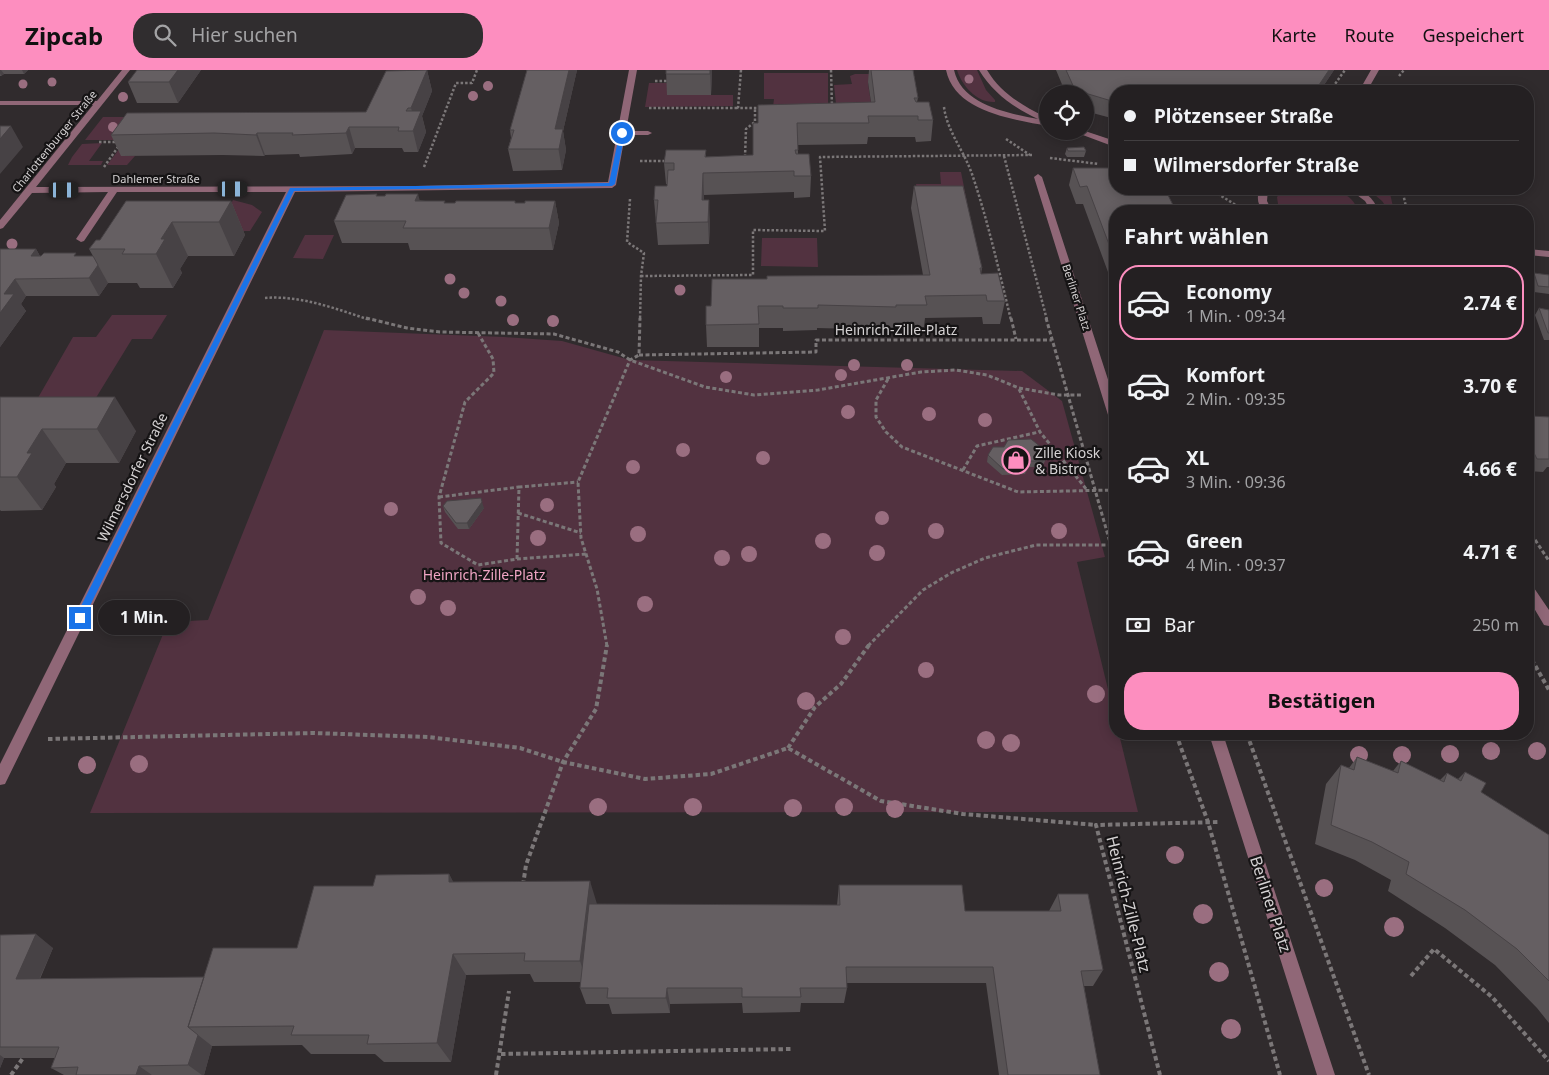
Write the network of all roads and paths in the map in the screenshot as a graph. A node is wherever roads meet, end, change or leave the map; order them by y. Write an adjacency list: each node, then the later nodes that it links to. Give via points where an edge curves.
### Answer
1 (126, 70): 17 (street, Charlottenburger Straße)
2 (477, 70): 46 (path, via 472,83 456,83)
3 (633, 70): 21 (street)
4 (742, 70): 22 (path)
5 (830, 70): 20 (path)
6 (950, 70): 27 (street, via 956,88 981,106)
7 (983, 70): 26 (street, via 1016,106)
8 (1345, 70): 14 (path)
9 (1376, 70): 15 (street)
10 (1402, 70): 11 (path)
11 (1400, 76)
12 (654, 81): 13 (path)
13 (669, 81)
14 (1334, 85)
15 (1366, 85)
16 (0, 103): 17 (street)
17 (99, 103): 47 (street, Charlottenburger Straße)
18 (944, 103): 35 (path, via 946,121)
19 (824, 107): 20 (path)
20 (832, 107): 25 (path)
21 (626, 108): 22 (path); 28 (street)
22 (738, 108): 23 (path)
23 (755, 108): 24 (path); 37 (path, via 755,122 746,129)
24 (765, 108)
25 (833, 116)
26 (1039, 118)
27 (1039, 121)
28 (622, 133): 29 (street); 39 (street)
29 (648, 133)
30 (1094, 137): 33 (street)
31 (1006, 139): 34 (path)
32 (98, 142): 41 (path, via 122,142 104,167)
33 (1109, 142)
34 (1031, 155): 36 (path); 40 (path); 42 (path)
35 (966, 156): 36 (path); 56 (path, via 820,157 825,230 753,230 753,275); 59 (path)
36 (1004, 156): 60 (path)
37 (745, 160)
38 (675, 161): 39 (path)
39 (616, 162): 43 (street)
40 (1100, 164)
41 (114, 167)
42 (1038, 177): 65 (street, Berliner Platz)
43 (612, 184): 46 (street, Dahlemer Straße); 56 (path, via 630,194 627,242 644,253)
44 (115, 189): 45 (street, Dahlemer Straße); 47 (street, Dahlemer Straße); 53 (street)
45 (292, 189): 46 (street, Dahlemer Straße); 57 (street, Wilmersdorfer Straße)
46 (415, 189)
47 (29, 190): 52 (street, Charlottenburger Straße)
48 (1221, 195): 50 (path)
49 (1361, 195): 51 (street)
50 (1237, 205)
51 (1371, 205)
52 (0, 226)
53 (81, 239)
54 (1534, 253): 55 (street)
55 (1549, 254)
56 (641, 276): 61 (path)
57 (236, 299): 58 (path, via 275,297 324,305 407,328); 88 (street, Wilmersdorfer Straße)
58 (478, 332): 62 (path, via 554,334 618,352); 75 (path, via 493,359 494,373 465,402)
59 (1016, 339): 60 (path); 61 (path, Heinrich-Zille-Platz, via 816,340 816,352)
60 (1052, 340): 66 (path)
61 (638, 355): 62 (path)
62 (630, 360): 63 (path, via 705,386 754,395 818,390); 70 (path)
63 (888, 379): 64 (path, via 921,372 956,370 987,375); 69 (path, via 876,400 876,417 886,432 902,447)
64 (1019, 388): 66 (path); 68 (path)
65 (1107, 393): 66 (path); 67 (street, Berliner Platz)
66 (1068, 395): 73 (path)
67 (1109, 399)
68 (1040, 432): 69 (path, via 977,446); 72 (path)
69 (963, 470): 72 (path, via 1018,492)
70 (578, 482): 71 (path); 77 (path)
71 (519, 487): 75 (path); 76 (path)
72 (1087, 490): 73 (path)
73 (1095, 490): 74 (path); 79 (path)
74 (1109, 490)
75 (439, 497): 82 (path, via 441,543 478,565)
76 (518, 513): 77 (path); 82 (path)
77 (581, 533): 81 (path)
78 (1534, 538): 83 (path)
79 (1109, 541)
80 (1109, 545): 92 (path, via 1036,546 1005,553 951,573 923,590 865,648 841,684 815,707)
81 (587, 554): 82 (path); 93 (path, via 607,648 596,709)
82 (517, 559)
83 (1549, 561)
84 (1534, 597): 85 (street)
85 (1547, 615)
86 (1534, 664): 87 (path)
87 (1549, 690)
88 (20, 740): 93 (path, via 313,733 428,738 520,748); 94 (street, Wilmersdorfer Straße)
89 (1178, 740): 96 (path)
90 (1218, 740): 95 (street, Berliner Platz)
91 (1249, 740): 110 (path)
92 (788, 748): 93 (path, via 711,774 645,780); 97 (path, via 881,800 963,814)
93 (563, 762): 98 (path, via 526,865)
94 (0, 779)
95 (1245, 821): 96 (path, Heinrich-Zille-Platz); 109 (street, Berliner Platz)
96 (1208, 822): 97 (path, Heinrich-Zille-Platz); 108 (path)
97 (1096, 825): 107 (path, Heinrich-Zille-Platz)
98 (522, 893)
99 (1412, 976): 104 (path, via 1434,948 1492,996)
100 (509, 991): 102 (path)
101 (791, 1049): 102 (path)
102 (501, 1054): 106 (path)
103 (23, 1058): 105 (path)
104 (1549, 1062)
105 (11, 1075)
106 (496, 1075)
107 (1160, 1075)
108 (1280, 1075)
109 (1326, 1075)
110 (1369, 1075)

